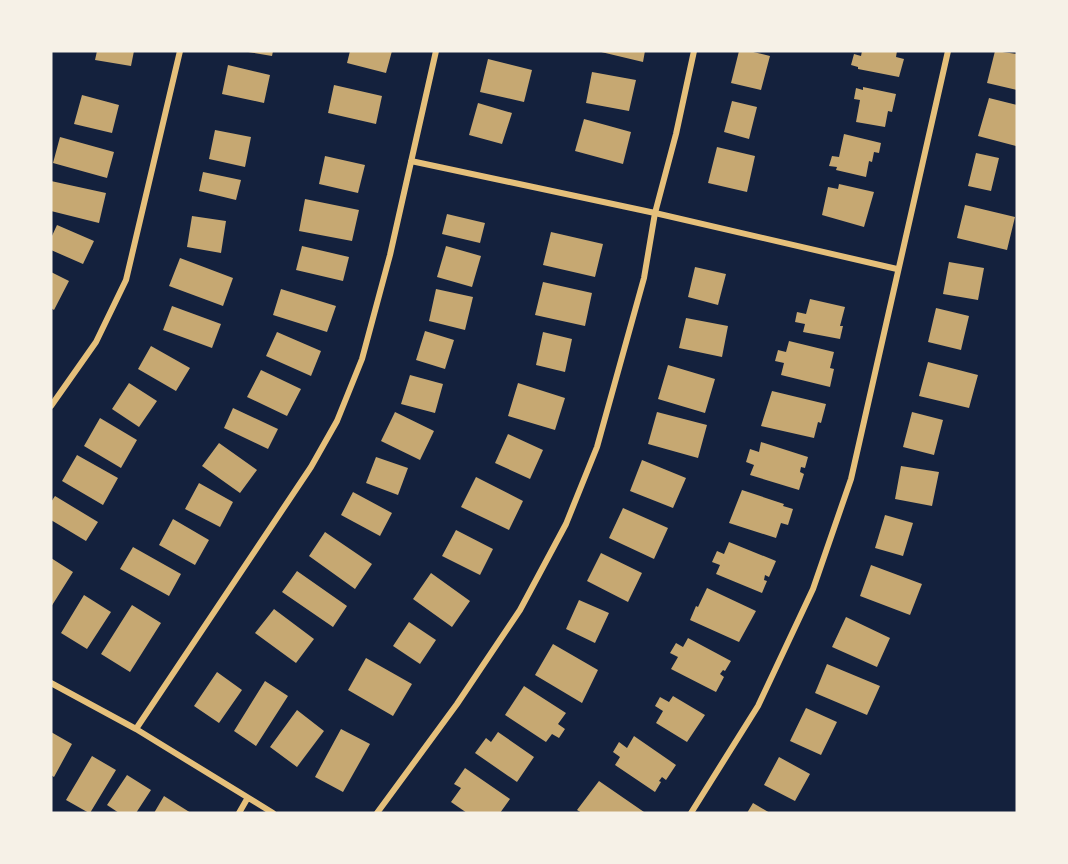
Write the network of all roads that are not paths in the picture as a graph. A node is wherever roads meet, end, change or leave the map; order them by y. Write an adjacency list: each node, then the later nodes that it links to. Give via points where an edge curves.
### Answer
1 (180, 51): 8 (street, via 126,280 96,342)
2 (436, 51): 5 (street)
3 (694, 51): 6 (street)
4 (948, 51): 7 (street)
5 (411, 161): 6 (street); 10 (street, via 362,359 337,422)
6 (655, 213): 7 (street); 14 (street, via 644,278 597,447 566,524 520,610 458,704)
7 (897, 269): 15 (street, via 851,479 813,589 758,706)
8 (51, 406)
9 (51, 683): 10 (street)
10 (136, 729): 11 (street)
11 (248, 799): 12 (street); 13 (street)
12 (239, 813)
13 (273, 813)
14 (377, 813)
15 (691, 813)

